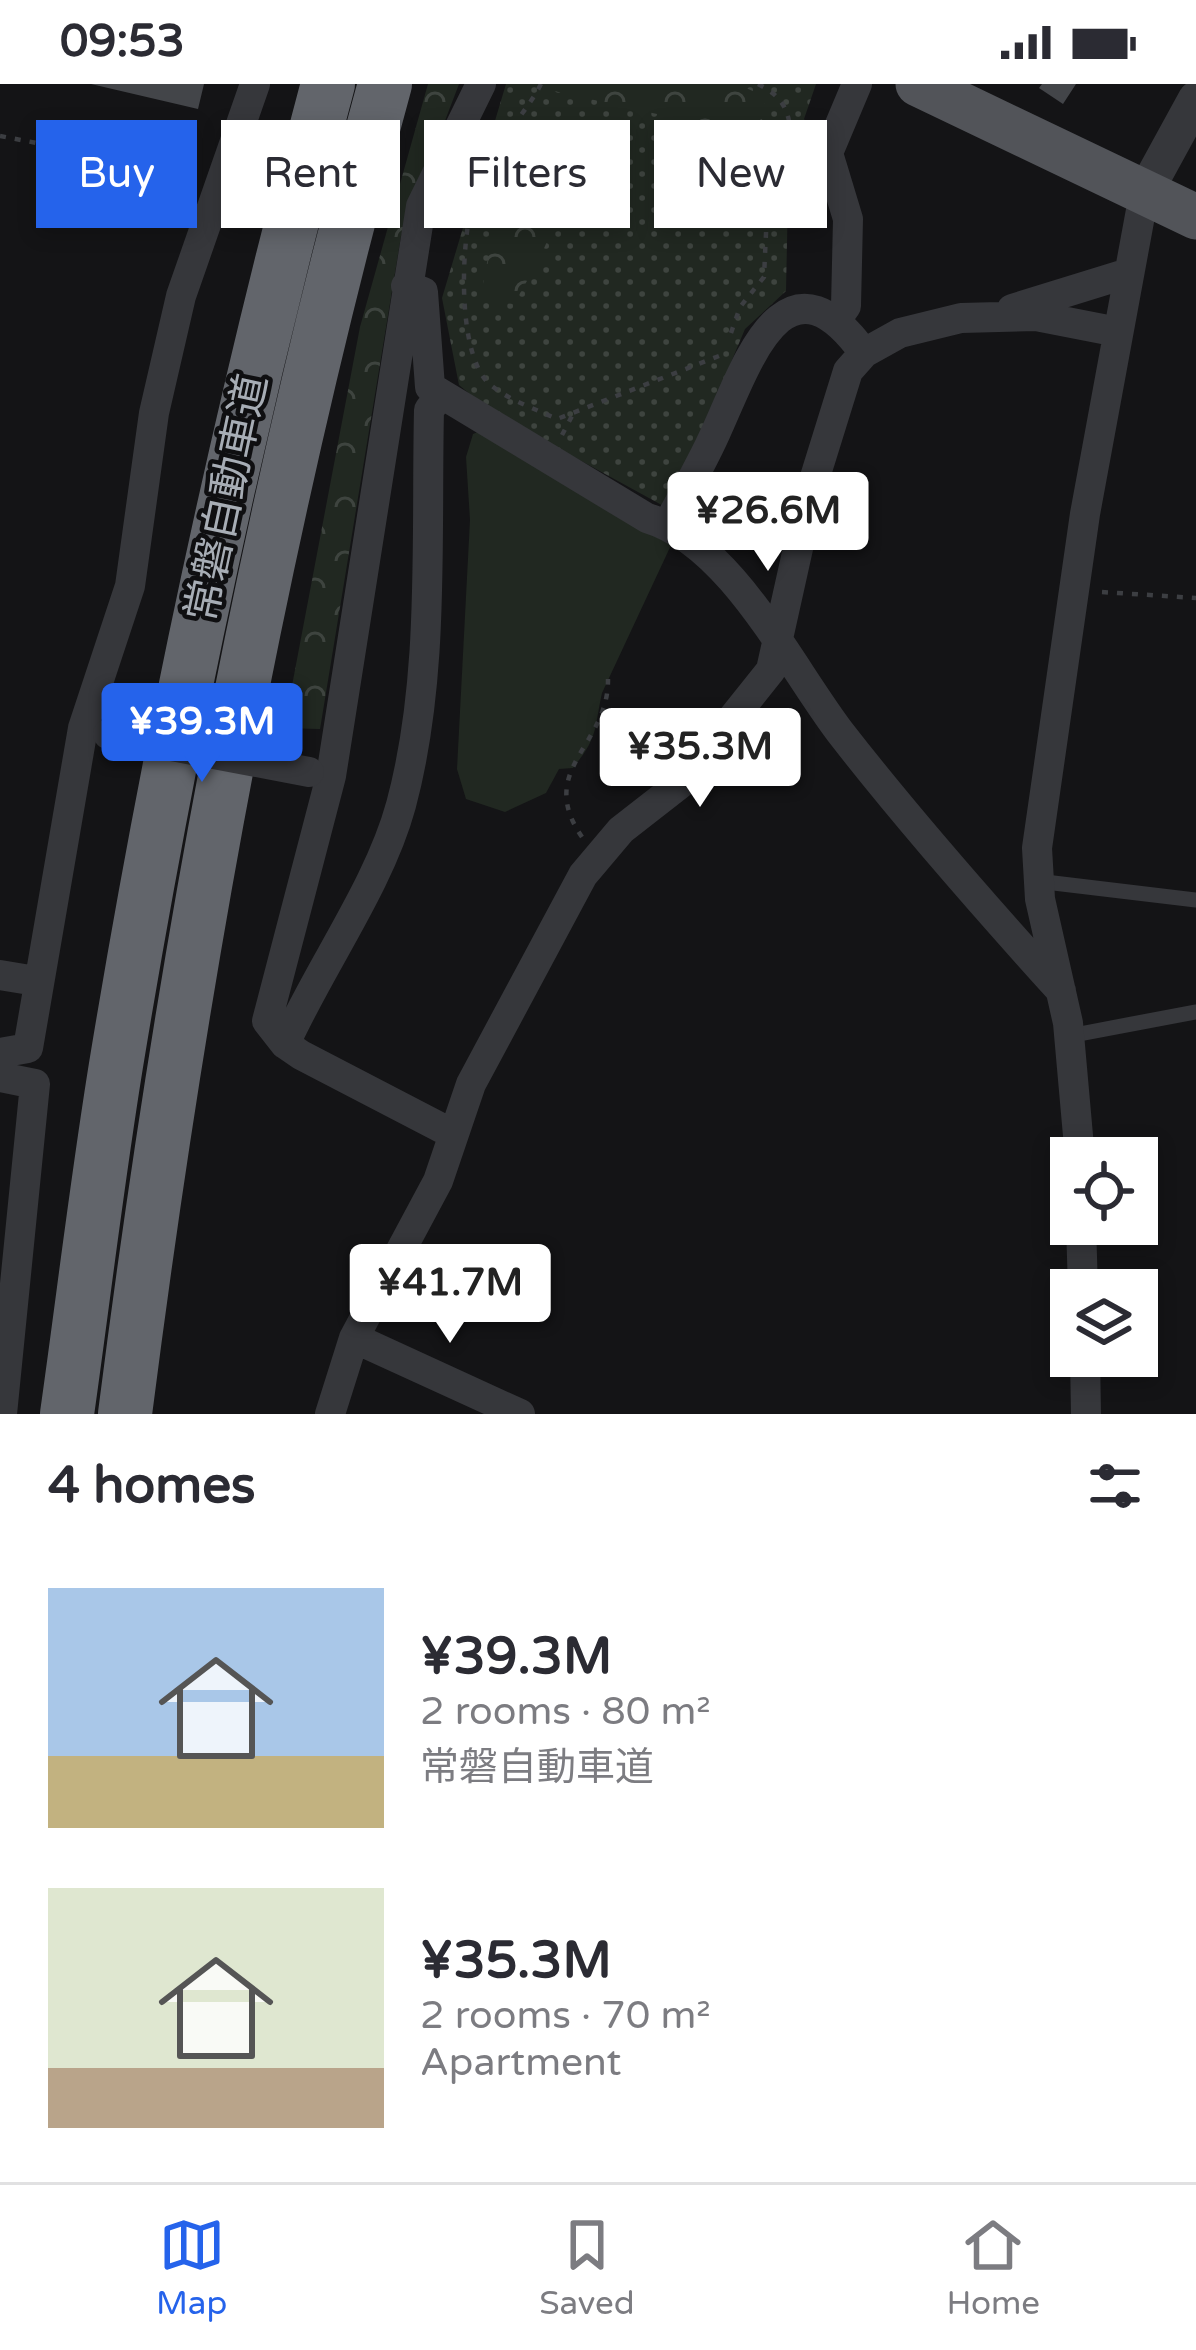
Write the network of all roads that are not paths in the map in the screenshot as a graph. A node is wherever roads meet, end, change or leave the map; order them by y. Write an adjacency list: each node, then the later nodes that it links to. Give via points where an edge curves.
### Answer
1 (254, 84): 19 (street, via 196,239 154,413 130,586)
2 (328, 84): 36 (highway, 常磐自動車道, via 234,453 164,801 117,1055)
3 (385, 84): 37 (highway, 常磐自動車道, via 287,475 213,832)
4 (481, 84): 11 (street, via 434,172)
5 (857, 84): 13 (street, via 828,153 848,219 846,306)
6 (918, 84): 8 (main road)
7 (1196, 99): 8 (street)
8 (1144, 194): 9 (main road); 10 (street)
9 (1196, 217)
10 (1125, 274): 12 (street); 14 (street)
11 (406, 286): 16 (street, via 423,292 430,387); 20 (street)
12 (983, 318): 14 (street, via 1036,316); 15 (street, via 900,333)
13 (836, 320): 15 (street); 17 (street, via 798,308 775,319 750,351)
14 (1118, 332): 21 (street, via 1041,800)
15 (864, 353): 18 (street, via 848,371 811,490)
16 (442, 394): 17 (street); 28 (street, via 429,410 423,649 401,805 374,877)
17 (668, 524): 18 (street, via 728,575)
18 (779, 646): 25 (street, via 841,732); 31 (street, via 771,670 698,764 599,853)
19 (96, 731): 20 (street, bridge); 24 (street)
20 (320, 774): 28 (street, via 267,1021)
21 (1037, 881): 22 (lane); 25 (street)
22 (1196, 900)
23 (0, 975): 24 (street)
24 (36, 981): 29 (street, via 28,1048)
25 (1061, 991): 27 (street)
26 (1195, 1012): 27 (lane)
27 (1069, 1036): 32 (street)
28 (285, 1044): 31 (street)
29 (0, 1053)
30 (0, 1077): 35 (street, via 35,1084)
31 (451, 1132): 33 (street, via 430,1199)
32 (1079, 1137)
33 (354, 1338): 38 (street); 39 (street)
34 (1085, 1377): 40 (street)
35 (2, 1414)
36 (67, 1414)
37 (125, 1414)
38 (330, 1414)
39 (520, 1414)
40 (1086, 1414)

